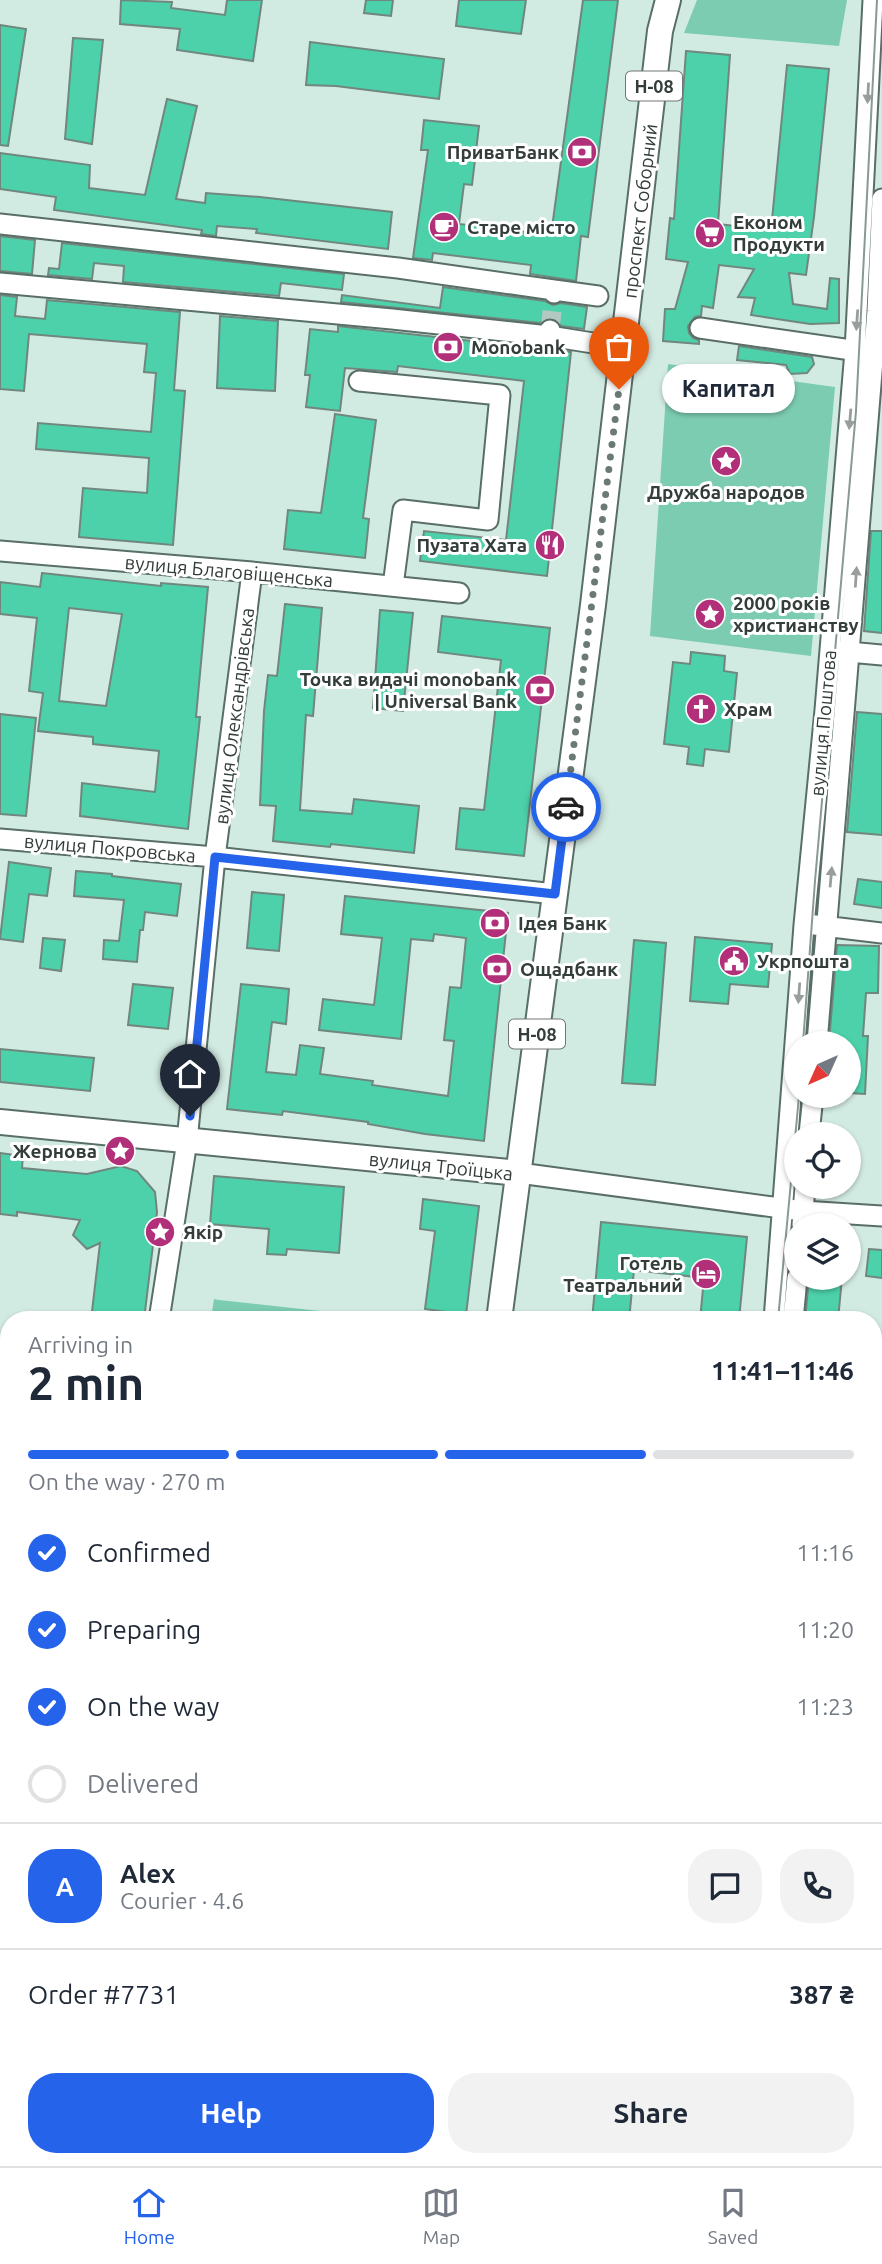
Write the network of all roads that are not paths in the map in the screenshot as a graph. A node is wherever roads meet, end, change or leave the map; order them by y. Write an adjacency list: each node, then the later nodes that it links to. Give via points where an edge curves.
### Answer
1 (668, 0): 20 (main road, проспект Соборний / Н-08, via 660,31)
2 (873, 0): 9 (street, вулиця Поштова, one-way to 9)
3 (882, 199): 9 (street, вулиця Поштова)
4 (0, 224): 6 (street, via 398,268)
5 (0, 283): 8 (street, via 550,333)
6 (598, 296)
7 (700, 328): 9 (street)
8 (593, 343)
9 (870, 352): 15 (street, вулиця Поштова, one-way to 15); 16 (street, вулиця Поштова, one-way to 9)
10 (359, 381): 13 (street, via 500,395 488,520 403,510)
11 (0, 551): 12 (street, вулиця Благовіщенська)
12 (252, 572): 13 (street, вулиця Благовіщенська); 19 (street, вулиця Олександрівська)
13 (393, 586): 14 (street, вулиця Благовіщенська)
14 (458, 593)
15 (830, 651): 16 (street); 21 (street, вулиця Поштова)
16 (850, 652): 17 (street); 22 (street, вулиця Поштова, one-way to 16)
17 (882, 655)
18 (0, 839): 19 (street, вулиця Покровська)
19 (215, 857): 20 (street, вулиця Покровська); 26 (street, вулиця Олександрівська)
20 (555, 894): 27 (main road, проспект Соборний / Н-08)
21 (804, 925): 22 (street); 29 (street, вулиця Поштова, one-way to 29)
22 (827, 926): 23 (street); 24 (street, вулиця Поштова)
23 (882, 933)
24 (818, 1031)
25 (0, 1122): 26 (main road, вулиця Троїцька)
26 (187, 1142): 27 (main road, вулиця Троїцька); 34 (street, вулиця Олександрівська)
27 (519, 1173): 28 (street, вулиця Троїцька); 35 (main road, проспект Соборний / Н-08); 36 (main road, проспект Соборний / Н-08)
28 (784, 1213)
29 (796, 1213)
30 (861, 1216): 31 (street, вулиця Троїцька)
31 (882, 1216)
32 (784, 1272): 37 (street, вулиця Поштова)
33 (796, 1290): 38 (street)
34 (160, 1311)
35 (500, 1311)
36 (506, 1311)
37 (776, 1311)
38 (794, 1311)

